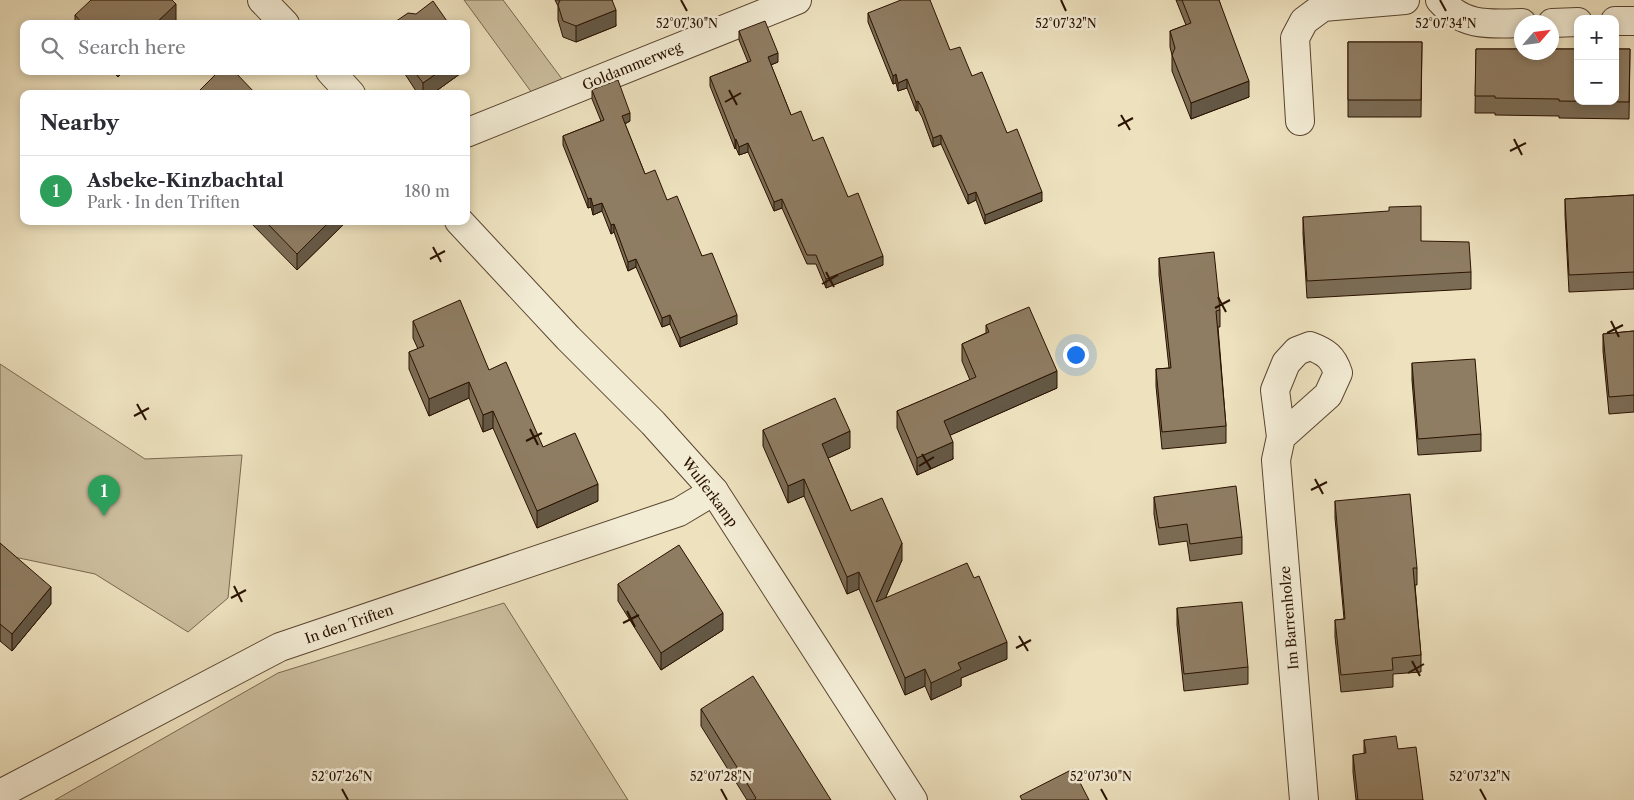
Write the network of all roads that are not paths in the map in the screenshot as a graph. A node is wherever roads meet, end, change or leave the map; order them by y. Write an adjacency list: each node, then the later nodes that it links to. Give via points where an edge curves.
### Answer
1 (262, 0): 5 (street)
2 (797, 0): 14 (street, Goldammerweg)
3 (1405, 0): 13 (street, via 1323,7 1304,21 1296,38)
4 (1440, 0): 9 (street, via 1452,14 1480,24)
5 (281, 20)
6 (1619, 21): 7 (street)
7 (1634, 21)
8 (1574, 22): 10 (street)
9 (1514, 23)
10 (1559, 23)
11 (334, 75): 12 (street)
12 (347, 90)
13 (1300, 121)
14 (470, 131)
15 (463, 225): 17 (street, Wulferkamp, via 653,423)
16 (1281, 437): 20 (street, Im Barrenholze, via 1276,460)
17 (714, 492): 18 (street, In den Triften, via 679,512 280,647); 19 (street, Wulferkamp)
18 (0, 794)
19 (913, 800)
20 (1304, 800)

